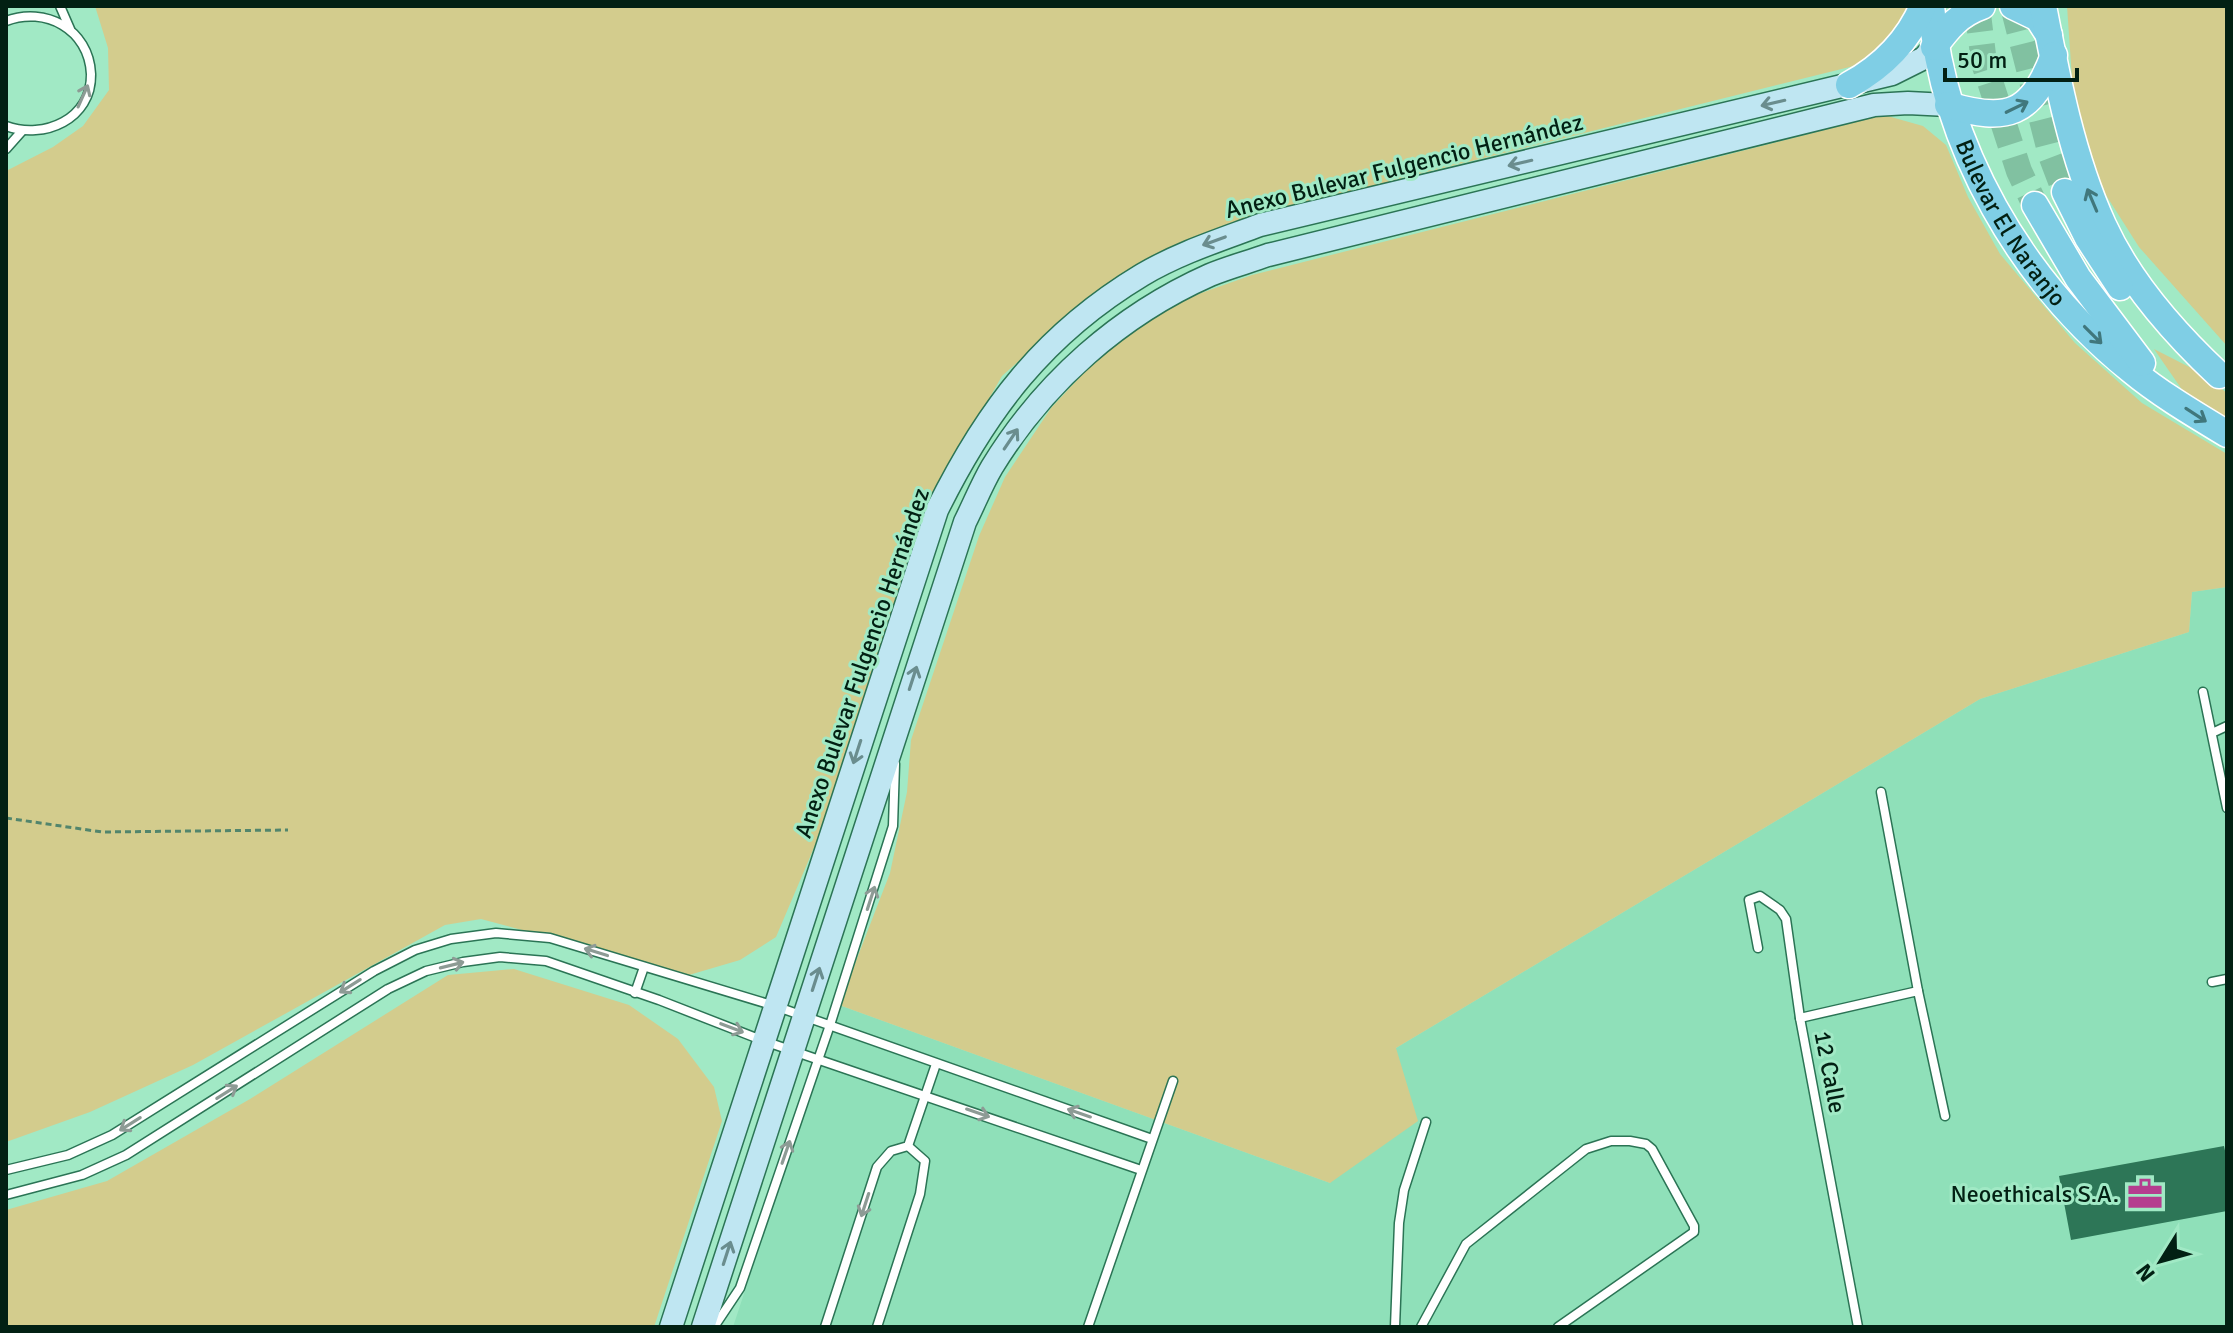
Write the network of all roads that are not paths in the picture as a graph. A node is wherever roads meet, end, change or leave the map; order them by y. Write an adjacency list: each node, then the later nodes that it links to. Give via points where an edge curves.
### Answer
1 (60, 6): 8 (lane)
2 (1923, 6): 11 (main road, via 1889,56)
3 (1931, 6): 10 (main road, Bulevar El Naranjo)
4 (1982, 6): 10 (main road, via 1952,23)
5 (2013, 6): 9 (main road, via 2038,18)
6 (2043, 6): 9 (main road)
7 (6, 21): 8 (lane, via 38,15)
8 (71, 29): 14 (lane, one-way to 8, via 47,131 69,119 85,99 91,75 86,50)
9 (2052, 45): 12 (main road, one-way to 9, via 1991,115 2011,112 2042,87); 18 (main road, one-way to 9, via 2153,304 2104,227 2085,182)
10 (1934, 47): 11 (main road, Anexo Bulevar Fulgencio Hernández, via 1892,74); 12 (main road, Bulevar El Naranjo)
11 (1849, 85): 33 (main road, Anexo Bulevar Fulgencio Hernández, one-way to 33, via 1260,225 1143,275 1090,311 1042,353 1001,400 965,453 937,510)
12 (1948, 105): 19 (main road, Bulevar El Naranjo, one-way to 19, via 1997,213 2036,271 2102,345); 23 (main road, one-way to 12, via 965,522 991,468 1064,374 1158,301 1268,255 1874,105)
13 (6, 126): 14 (lane)
14 (22, 131): 15 (lane)
15 (6, 149)
16 (2065, 192): 18 (main road, via 2103,263 2141,313 2188,356)
17 (2035, 205): 19 (main road, Bulevar El Naranjo, via 2095,303)
18 (2223, 378)
19 (2166, 395): 20 (main road, Bulevar El Naranjo, one-way to 20)
20 (2227, 434)
21 (2203, 692): 24 (lane)
22 (2227, 726): 24 (lane)
23 (896, 728): 34 (main road, one-way to 23); 36 (lane, one-way to 23, via 893,826)
24 (2212, 733): 26 (lane)
25 (1881, 792): 31 (lane)
26 (2227, 808)
27 (1758, 948): 35 (lane, 12 Calle, via 1749,900 1760,896 1786,919)
28 (644, 967): 32 (lane); 33 (lane); 47 (lane, one-way to 47, via 550,938 496,933 427,946 374,971 112,1135 68,1155)
29 (2227, 979): 30 (lane)
30 (2212, 982)
31 (1918, 991): 35 (lane); 43 (lane)
32 (635, 993): 37 (lane, one-way to 37); 49 (lane, one-way to 32, via 82,1175 126,1155 388,989 426,971 500,957 546,961)
33 (775, 1006): 34 (lane); 37 (main road, Anexo Bulevar Fulgencio Hernández)
34 (804, 1016): 36 (lane); 38 (main road)
35 (1800, 1018): 59 (lane, 12 Calle)
36 (830, 1025): 39 (lane); 40 (lane)
37 (764, 1041): 38 (lane); 50 (main road, Anexo Bulevar Fulgencio Hernández)
38 (793, 1050): 39 (lane); 51 (main road, one-way to 38)
39 (819, 1059): 42 (lane); 52 (lane, one-way to 39, via 740,1288)
40 (936, 1064): 42 (lane); 45 (lane, one-way to 40)
41 (1173, 1081): 45 (lane)
42 (925, 1095): 46 (lane); 48 (lane, one-way to 48)
43 (1945, 1116)
44 (1426, 1122): 56 (lane, via 1400,1212)
45 (1152, 1139): 48 (lane)
46 (908, 1146): 53 (lane, one-way to 53, via 891,1151 877,1167); 54 (lane, via 925,1161 920,1194)
47 (6, 1170)
48 (1141, 1170): 55 (lane)
49 (6, 1195)
50 (671, 1327)
51 (703, 1327)
52 (714, 1327)
53 (825, 1327)
54 (877, 1327)
55 (1088, 1327)
56 (1395, 1327)
57 (1421, 1327): 58 (lane, via 1466,1244 1586,1149 1611,1141 1646,1144 1694,1232)
58 (1558, 1327)
59 (1858, 1327)

